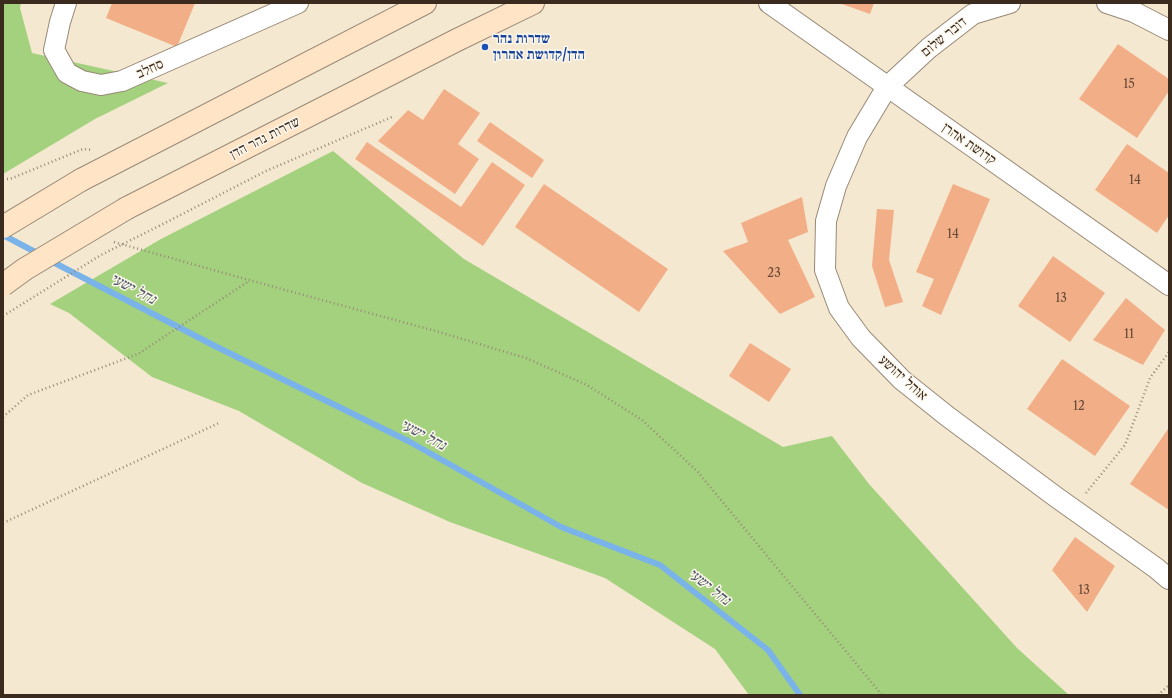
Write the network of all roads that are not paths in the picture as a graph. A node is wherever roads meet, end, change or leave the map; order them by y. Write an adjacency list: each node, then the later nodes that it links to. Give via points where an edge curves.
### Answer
1 (66, 3): 2 (street, סחלב, via 54,50 68,73 82,81 101,85 122,81)
2 (298, 3)
3 (425, 3): 10 (main road, bridge, via 81,180)
4 (533, 3): 11 (main road, שדרות נהר הדן, bridge, via 127,208)
5 (769, 3): 9 (street, קדושת אהרן)
6 (1010, 3): 9 (street, דובר שלום, via 973,14 929,48)
7 (1107, 3): 8 (street, via 1134,12)
8 (1169, 30)
9 (887, 87): 12 (street, קדושת אהרן); 13 (street, אוהל יהושע, via 857,137 836,186 826,221 825,270 839,308 861,338 902,380)
10 (3, 227)
11 (3, 285)
12 (1169, 285)
13 (1169, 579)

